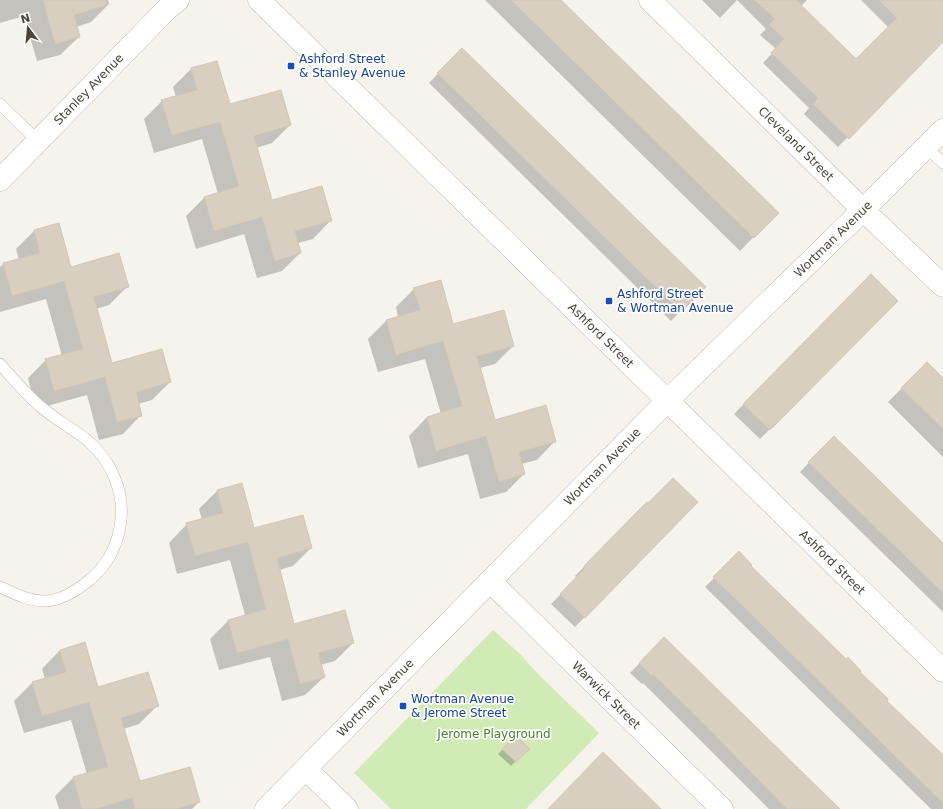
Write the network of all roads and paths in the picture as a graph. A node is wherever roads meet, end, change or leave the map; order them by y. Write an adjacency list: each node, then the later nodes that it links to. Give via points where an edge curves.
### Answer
1 (178, 0): 6 (street, Stanley Avenue)
2 (260, 0): 13 (street, Ashford Street)
3 (650, 0): 10 (street, Cleveland Street)
4 (0, 104): 6 (lane)
5 (943, 130): 7 (street, Wortman Avenue)
6 (38, 141): 9 (street, Stanley Avenue)
7 (926, 147): 8 (lane); 10 (street, Wortman Avenue)
8 (943, 163)
9 (0, 180)
10 (863, 210): 11 (street, Cleveland Street); 13 (street, Wortman Avenue)
11 (943, 286)
12 (0, 364): 15 (lane, via 41,407 98,451 114,475 121,500 122,516 111,556 104,567 74,592 60,599 40,601)
13 (667, 401): 14 (street, Wortman Avenue); 16 (street, Ashford Street)
14 (490, 581): 17 (street, Wortman Avenue); 20 (street, Warwick Street)
15 (0, 587)
16 (943, 671)
17 (306, 769): 18 (street, Wortman Avenue); 19 (street)
18 (266, 809)
19 (347, 809)
20 (722, 809)

